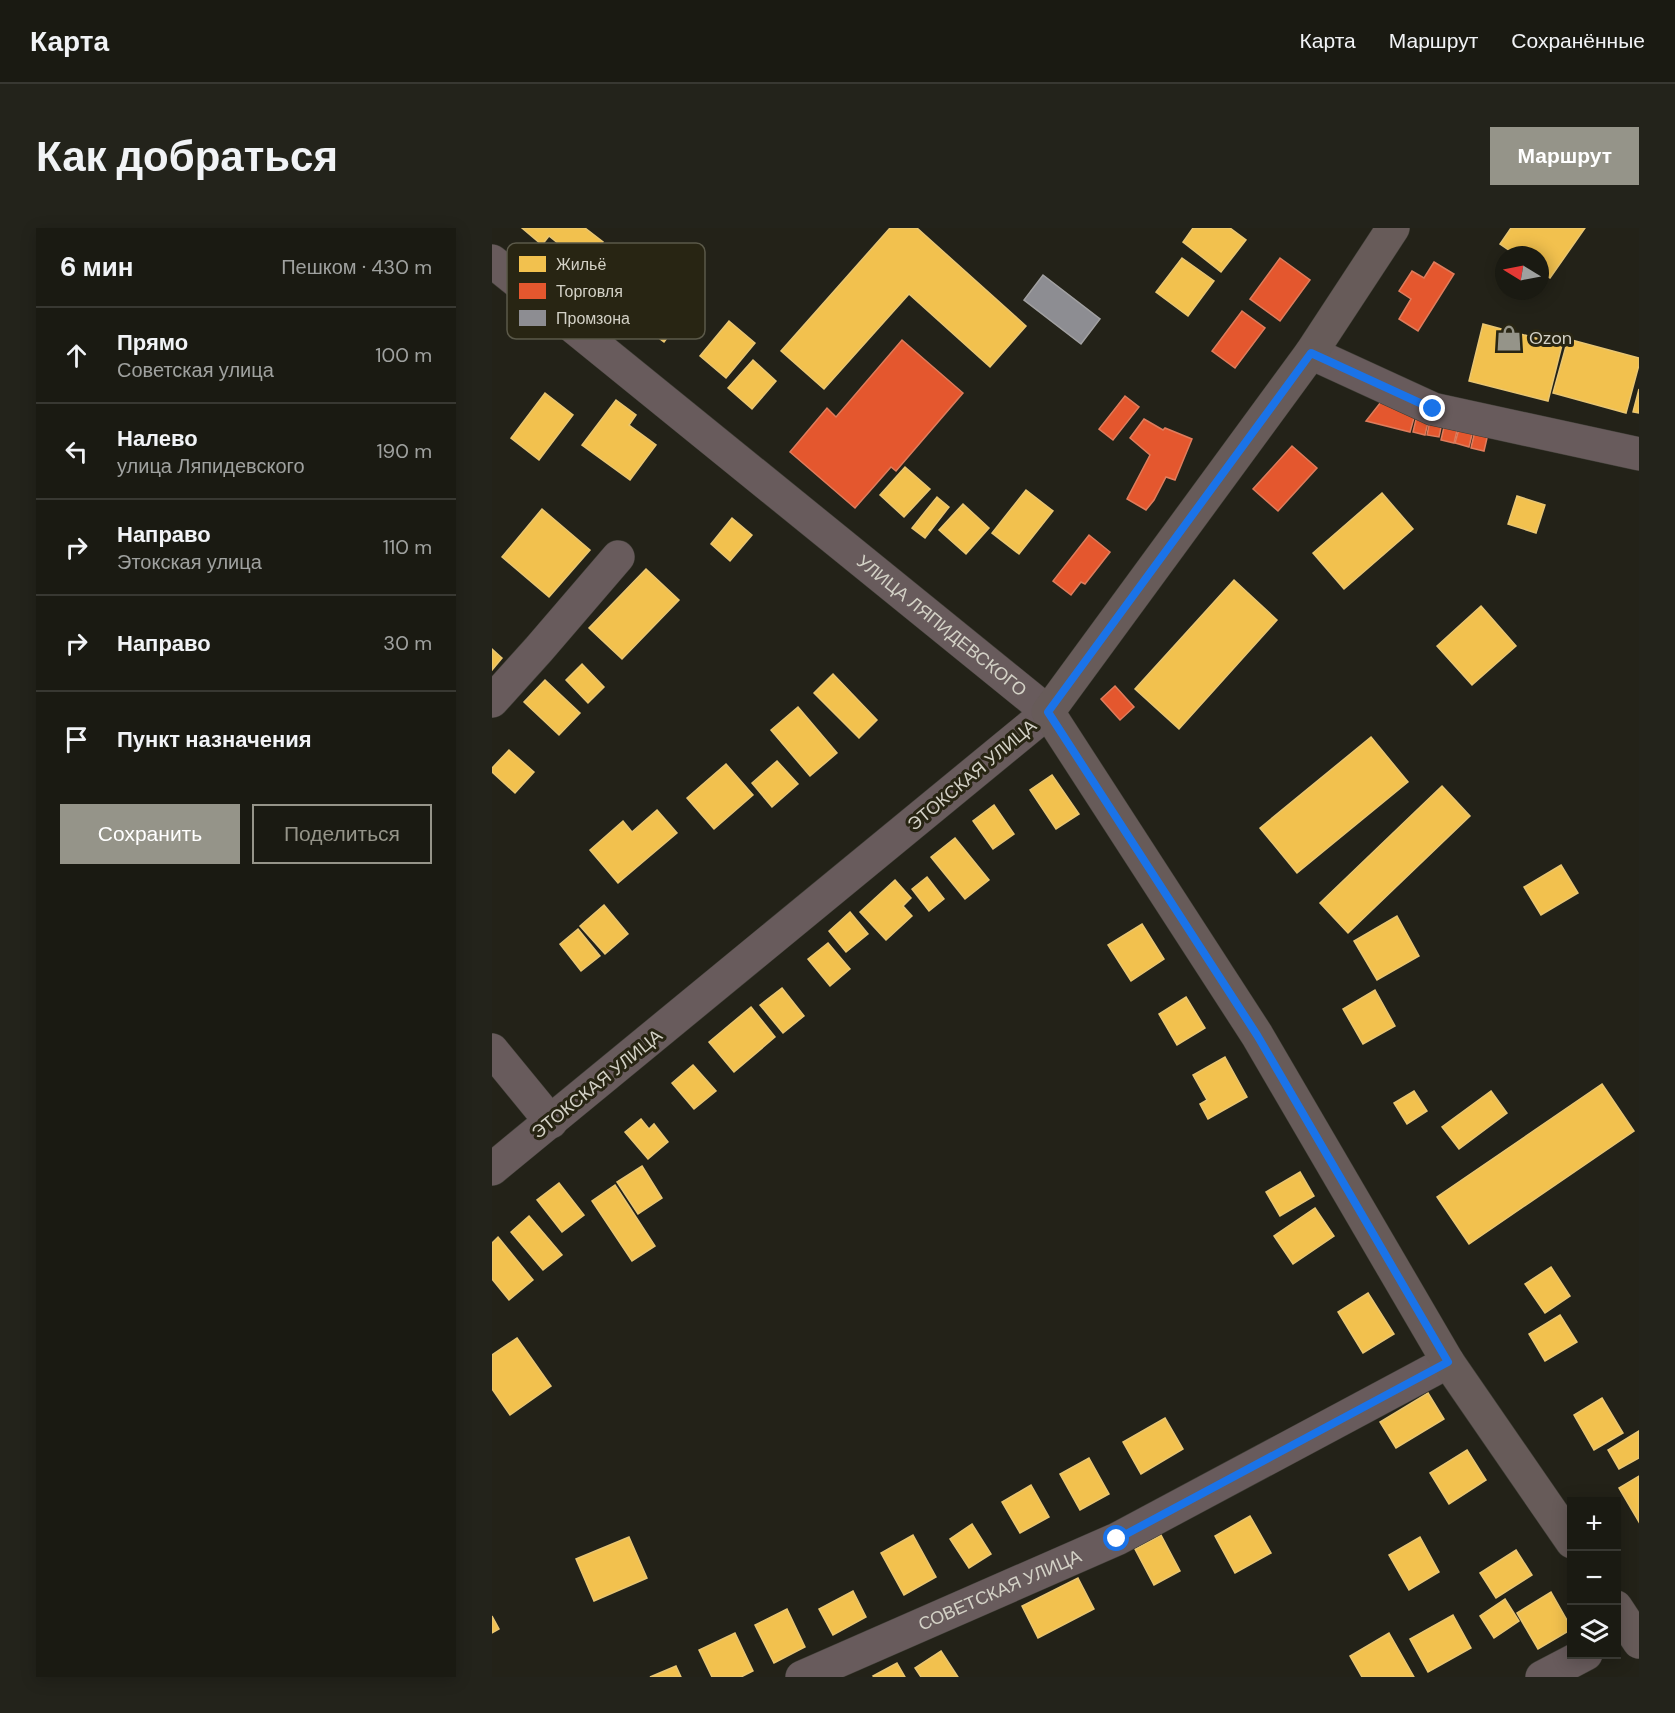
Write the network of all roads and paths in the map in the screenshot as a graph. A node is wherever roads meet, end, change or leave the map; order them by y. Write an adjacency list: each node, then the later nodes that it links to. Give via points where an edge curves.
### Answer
1 (1393, 228): 5 (main road, ЭТОКСКАЯ УЛИЦА)
2 (492, 261): 3 (street, УЛИЦА ЛЯПИДЕВСКОГО)
3 (507, 273)
4 (588, 339): 9 (street, УЛИЦА ЛЯПИДЕВСКОГО)
5 (1311, 353): 6 (street, via 1433,409); 9 (main road, ЭТОКСКАЯ УЛИЦА)
6 (1639, 454)
7 (618, 557): 8 (street)
8 (492, 701)
9 (1048, 712): 11 (street, ЭТОКСКАЯ УЛИЦА); 13 (main road, УЛИЦА ЛЯПИДЕВСКОГО, via 1257,1035)
10 (492, 1050): 11 (street)
11 (551, 1122): 12 (street, ЭТОКСКАЯ УЛИЦА)
12 (492, 1169)
13 (1448, 1362): 14 (main road, УЛИЦА ЛЯПИДЕВСКОГО); 16 (street, СОВЕТСКАЯ УЛИЦА, via 1117,1539)
14 (1567, 1535)
15 (1576, 1659): 17 (street)
16 (802, 1677)
17 (1542, 1677)

